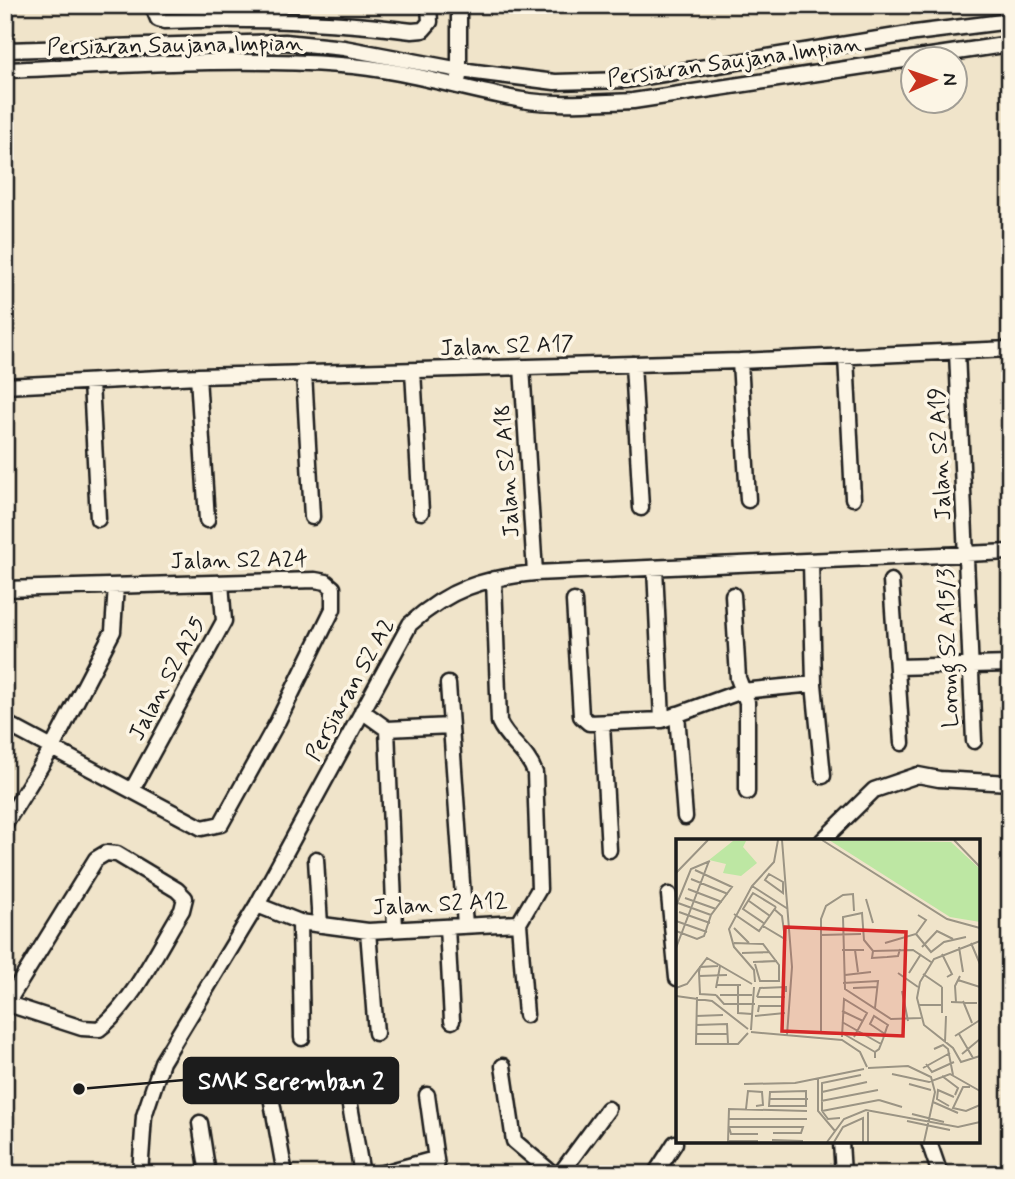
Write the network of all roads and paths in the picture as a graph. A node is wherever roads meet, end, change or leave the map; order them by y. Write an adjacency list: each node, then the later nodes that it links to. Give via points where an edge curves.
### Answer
1 (337, 5): 6 (street)
2 (429, 5): 6 (street, via 430,22 423,30)
3 (459, 5): 11 (street)
4 (152, 6): 5 (street, via 158,19 165,21)
5 (247, 12): 6 (street)
6 (337, 21)
7 (1010, 21): 11 (street, Persiaran Saujana Impian, via 626,80 555,82)
8 (1010, 44): 12 (street, Persiaran Saujana Impian, via 633,101 524,100)
9 (5, 50): 11 (street, Persiaran Saujana Impian, via 285,42)
10 (5, 70): 12 (street, Persiaran Saujana Impian, via 233,62 340,65)
11 (460, 70): 12 (street)
12 (458, 86)
13 (1010, 349): 14 (street, Jalan S2 A17)
14 (957, 352): 15 (street, Jalan S2 A17); 32 (street, Jalan S2 A19)
15 (846, 356): 16 (street, Jalan S2 A17); 24 (street)
16 (740, 361): 17 (street, Jalan S2 A17); 25 (street)
17 (633, 364): 18 (street, Jalan S2 A17); 26 (street)
18 (522, 367): 19 (street, Jalan S2 A17); 35 (street, Jalan S2 A18)
19 (413, 371): 20 (street, Jalan S2 A17); 27 (street)
20 (303, 373): 21 (street, Jalan S2 A17); 28 (street)
21 (198, 376): 22 (street, Jalan S2 A17); 30 (street)
22 (91, 382): 23 (street, Jalan S2 A17); 29 (street)
23 (5, 386)
24 (853, 498)
25 (748, 500)
26 (641, 508)
27 (421, 512)
28 (312, 517)
29 (98, 520)
30 (207, 520)
31 (1010, 552): 32 (street, Persiaran S2 A2)
32 (966, 554): 33 (street, Persiaran S2 A2); 45 (street, Lorong S2 A15/3)
33 (811, 563): 34 (street, Persiaran S2 A2); 47 (street)
34 (655, 568): 35 (street, Persiaran S2 A2); 51 (street)
35 (535, 573): 36 (street, Persiaran S2 A2)
36 (494, 579): 49 (street, Persiaran S2 A2, via 473,583 436,601 410,624); 71 (street, Jalan S2 A12, via 499,722 535,772 539,889)
37 (891, 581): 44 (street)
38 (221, 583): 39 (street, Jalan S2 A24); 61 (street, Jalan S2 A25, via 224,621); 61 (street, Jalan S2 A24, via 326,582 333,588 333,609 221,824 202,828)
39 (116, 586): 40 (street, Jalan S2 A24); 58 (street, via 113,631)
40 (5, 590)
41 (733, 595): 48 (street)
42 (574, 601): 53 (street, via 581,716 589,723)
43 (1010, 664): 45 (street)
44 (897, 667): 45 (street); 57 (street)
45 (969, 667): 56 (street, Lorong S2 A15/3)
46 (448, 684): 54 (street)
47 (814, 684): 48 (street); 59 (street)
48 (742, 691): 50 (street); 62 (street, via 747,702)
49 (362, 711): 55 (street); 69 (street, Persiaran S2 A2)
50 (677, 714): 51 (street); 63 (street)
51 (662, 720): 53 (street)
52 (5, 723): 58 (street)
53 (603, 724): 66 (street)
54 (451, 726): 55 (street); 73 (street)
55 (387, 729): 75 (street)
56 (974, 741)
57 (902, 743)
58 (52, 748): 61 (street); 64 (street)
59 (823, 776)
60 (1010, 783): 65 (street, via 918,775 874,790)
61 (132, 790)
62 (747, 792)
63 (685, 817)
64 (5, 824)
65 (823, 839)
66 (609, 850)
67 (316, 859): 72 (street)
68 (669, 895): 77 (street)
69 (257, 905): 70 (street, Jalan S2 A12); 93 (street, Persiaran S2 A2, via 162,1062 144,1116)
70 (300, 922): 72 (street, Jalan S2 A12); 82 (street)
71 (519, 923): 73 (street, Jalan S2 A12); 79 (street)
72 (320, 925): 76 (street, Jalan S2 A12)
73 (465, 925): 74 (street, Jalan S2 A12)
74 (447, 927): 75 (street, Jalan S2 A12); 80 (street)
75 (395, 929): 76 (street, Jalan S2 A12)
76 (368, 930): 81 (street)
77 (676, 968)
78 (6, 1003): 78 (street, via 96,859 106,853 117,854 184,898 182,910 131,991 99,1030)
79 (526, 1015)
80 (452, 1021)
81 (376, 1033)
82 (302, 1038)
83 (503, 1066): 99 (street, via 514,1140)
84 (427, 1095): 92 (street)
85 (349, 1100): 96 (street)
86 (272, 1102): 95 (street)
87 (608, 1109): 100 (street)
88 (200, 1123): 94 (street)
89 (675, 1143): 101 (street)
90 (841, 1144): 102 (street)
91 (930, 1144): 103 (street)
92 (435, 1159): 97 (street); 98 (street)
93 (140, 1174)
94 (208, 1174)
95 (285, 1174)
96 (362, 1174)
97 (379, 1174)
98 (438, 1174)
99 (553, 1174)
100 (560, 1174)
101 (655, 1174)
102 (844, 1174)
103 (940, 1174)

